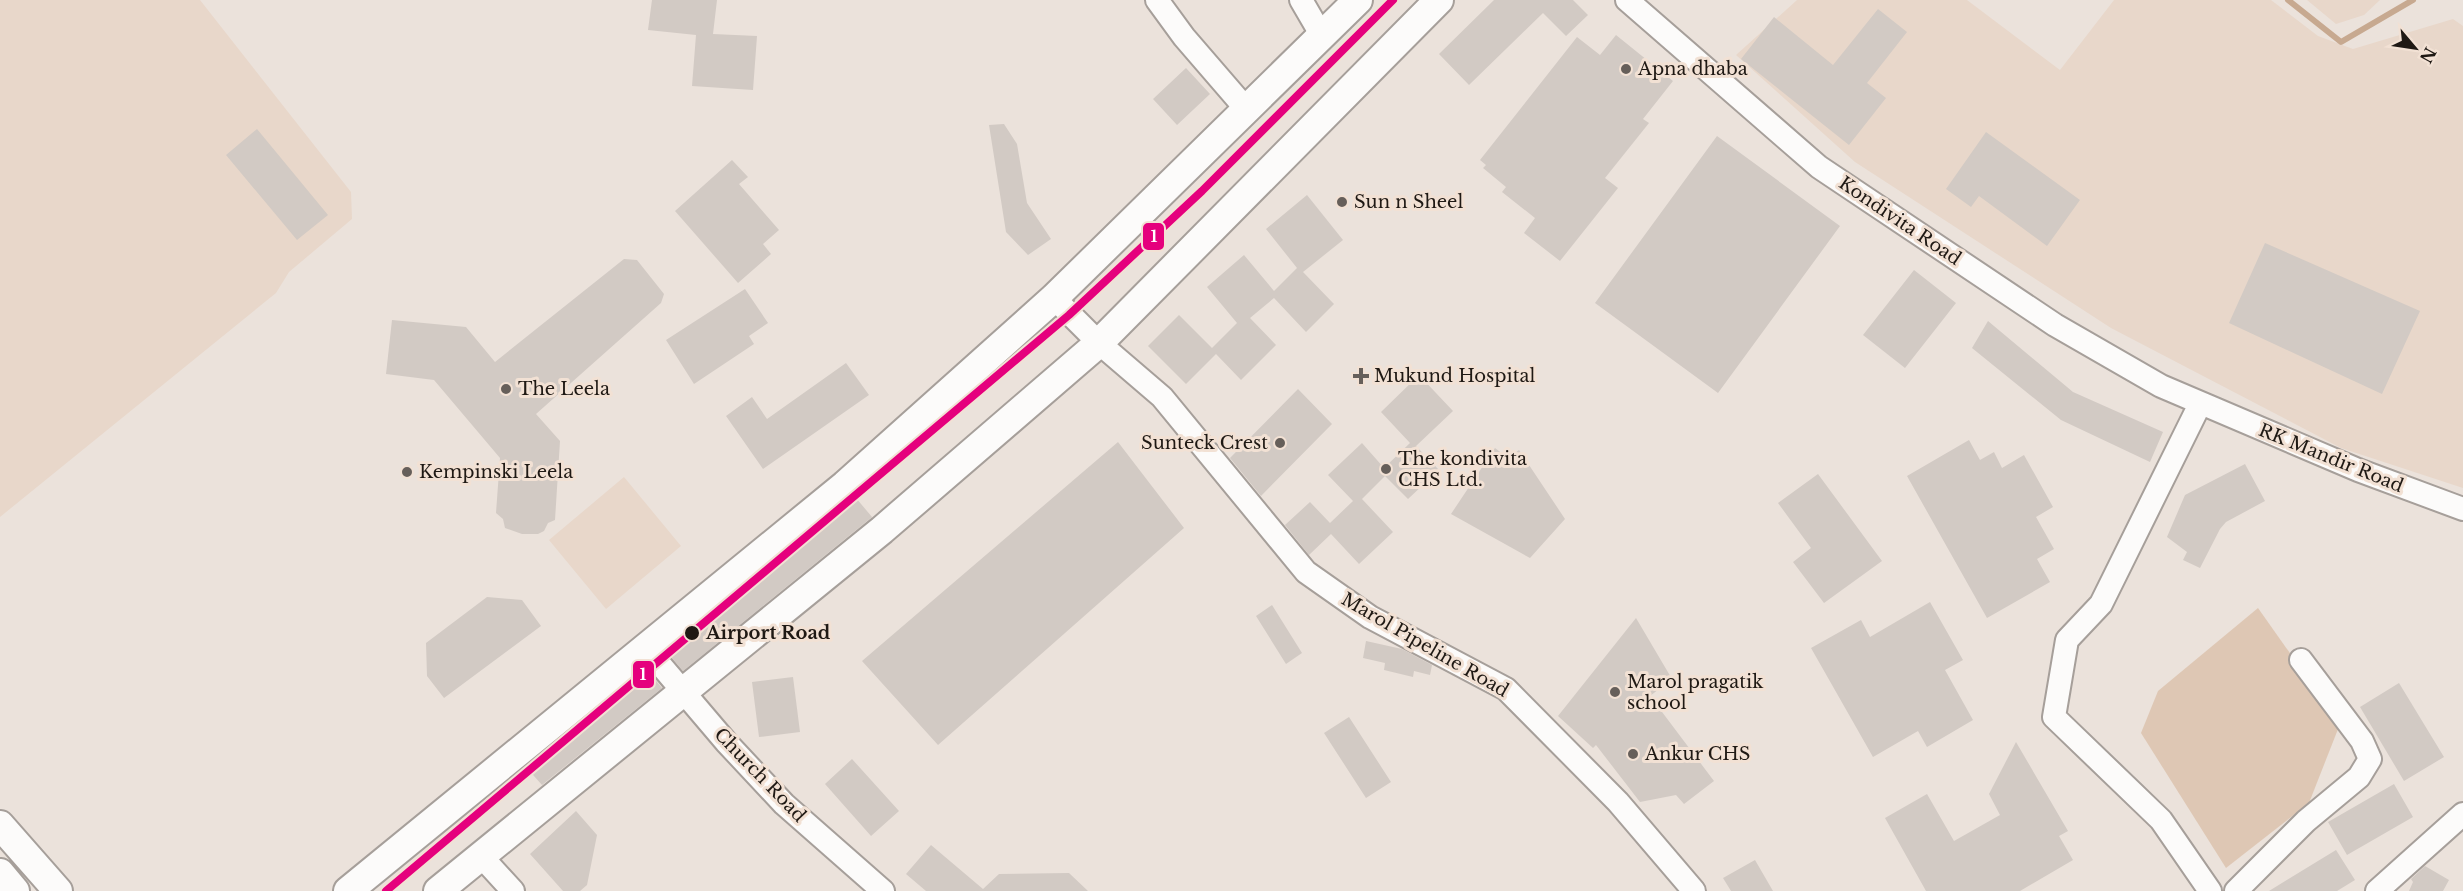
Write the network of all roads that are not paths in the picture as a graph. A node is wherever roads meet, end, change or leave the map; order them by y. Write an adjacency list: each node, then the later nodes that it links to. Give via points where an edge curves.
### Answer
1 (1157, 0): 7 (street)
2 (1301, 0): 6 (street)
3 (1358, 0): 6 (main road)
4 (1439, 0): 9 (main road)
5 (1627, 0): 10 (street, Kondivita Road, via 1819,167 2055,325 2160,386)
6 (1322, 36): 7 (main road)
7 (1247, 110): 8 (main road)
8 (1054, 298): 9 (street, Marol Pipeline Road); 12 (main road, via 845,485)
9 (1099, 343): 14 (main road, via 882,530); 25 (street, Marol Pipeline Road, via 1162,397 1306,572 1370,617 1506,689 1618,802)
10 (2200, 404): 11 (street, RK Mandir Road); 26 (street, via 2102,604 2067,640 2054,717 2161,820)
11 (2463, 509)
12 (647, 649): 14 (street, Church Road); 21 (main road)
13 (2301, 660): 27 (street, via 2362,741 2370,759 2359,777 2306,821)
14 (683, 691): 17 (main road); 24 (street, Church Road, via 784,804)
15 (2463, 814): 28 (street)
16 (0, 825): 20 (main road)
17 (481, 856): 22 (main road); 23 (street)
18 (0, 873): 19 (main road)
19 (15, 891)
20 (58, 891)
21 (348, 891)
22 (438, 891)
23 (513, 891)
24 (883, 891)
25 (1694, 891)
26 (2210, 891)
27 (2236, 891)
28 (2377, 891)

